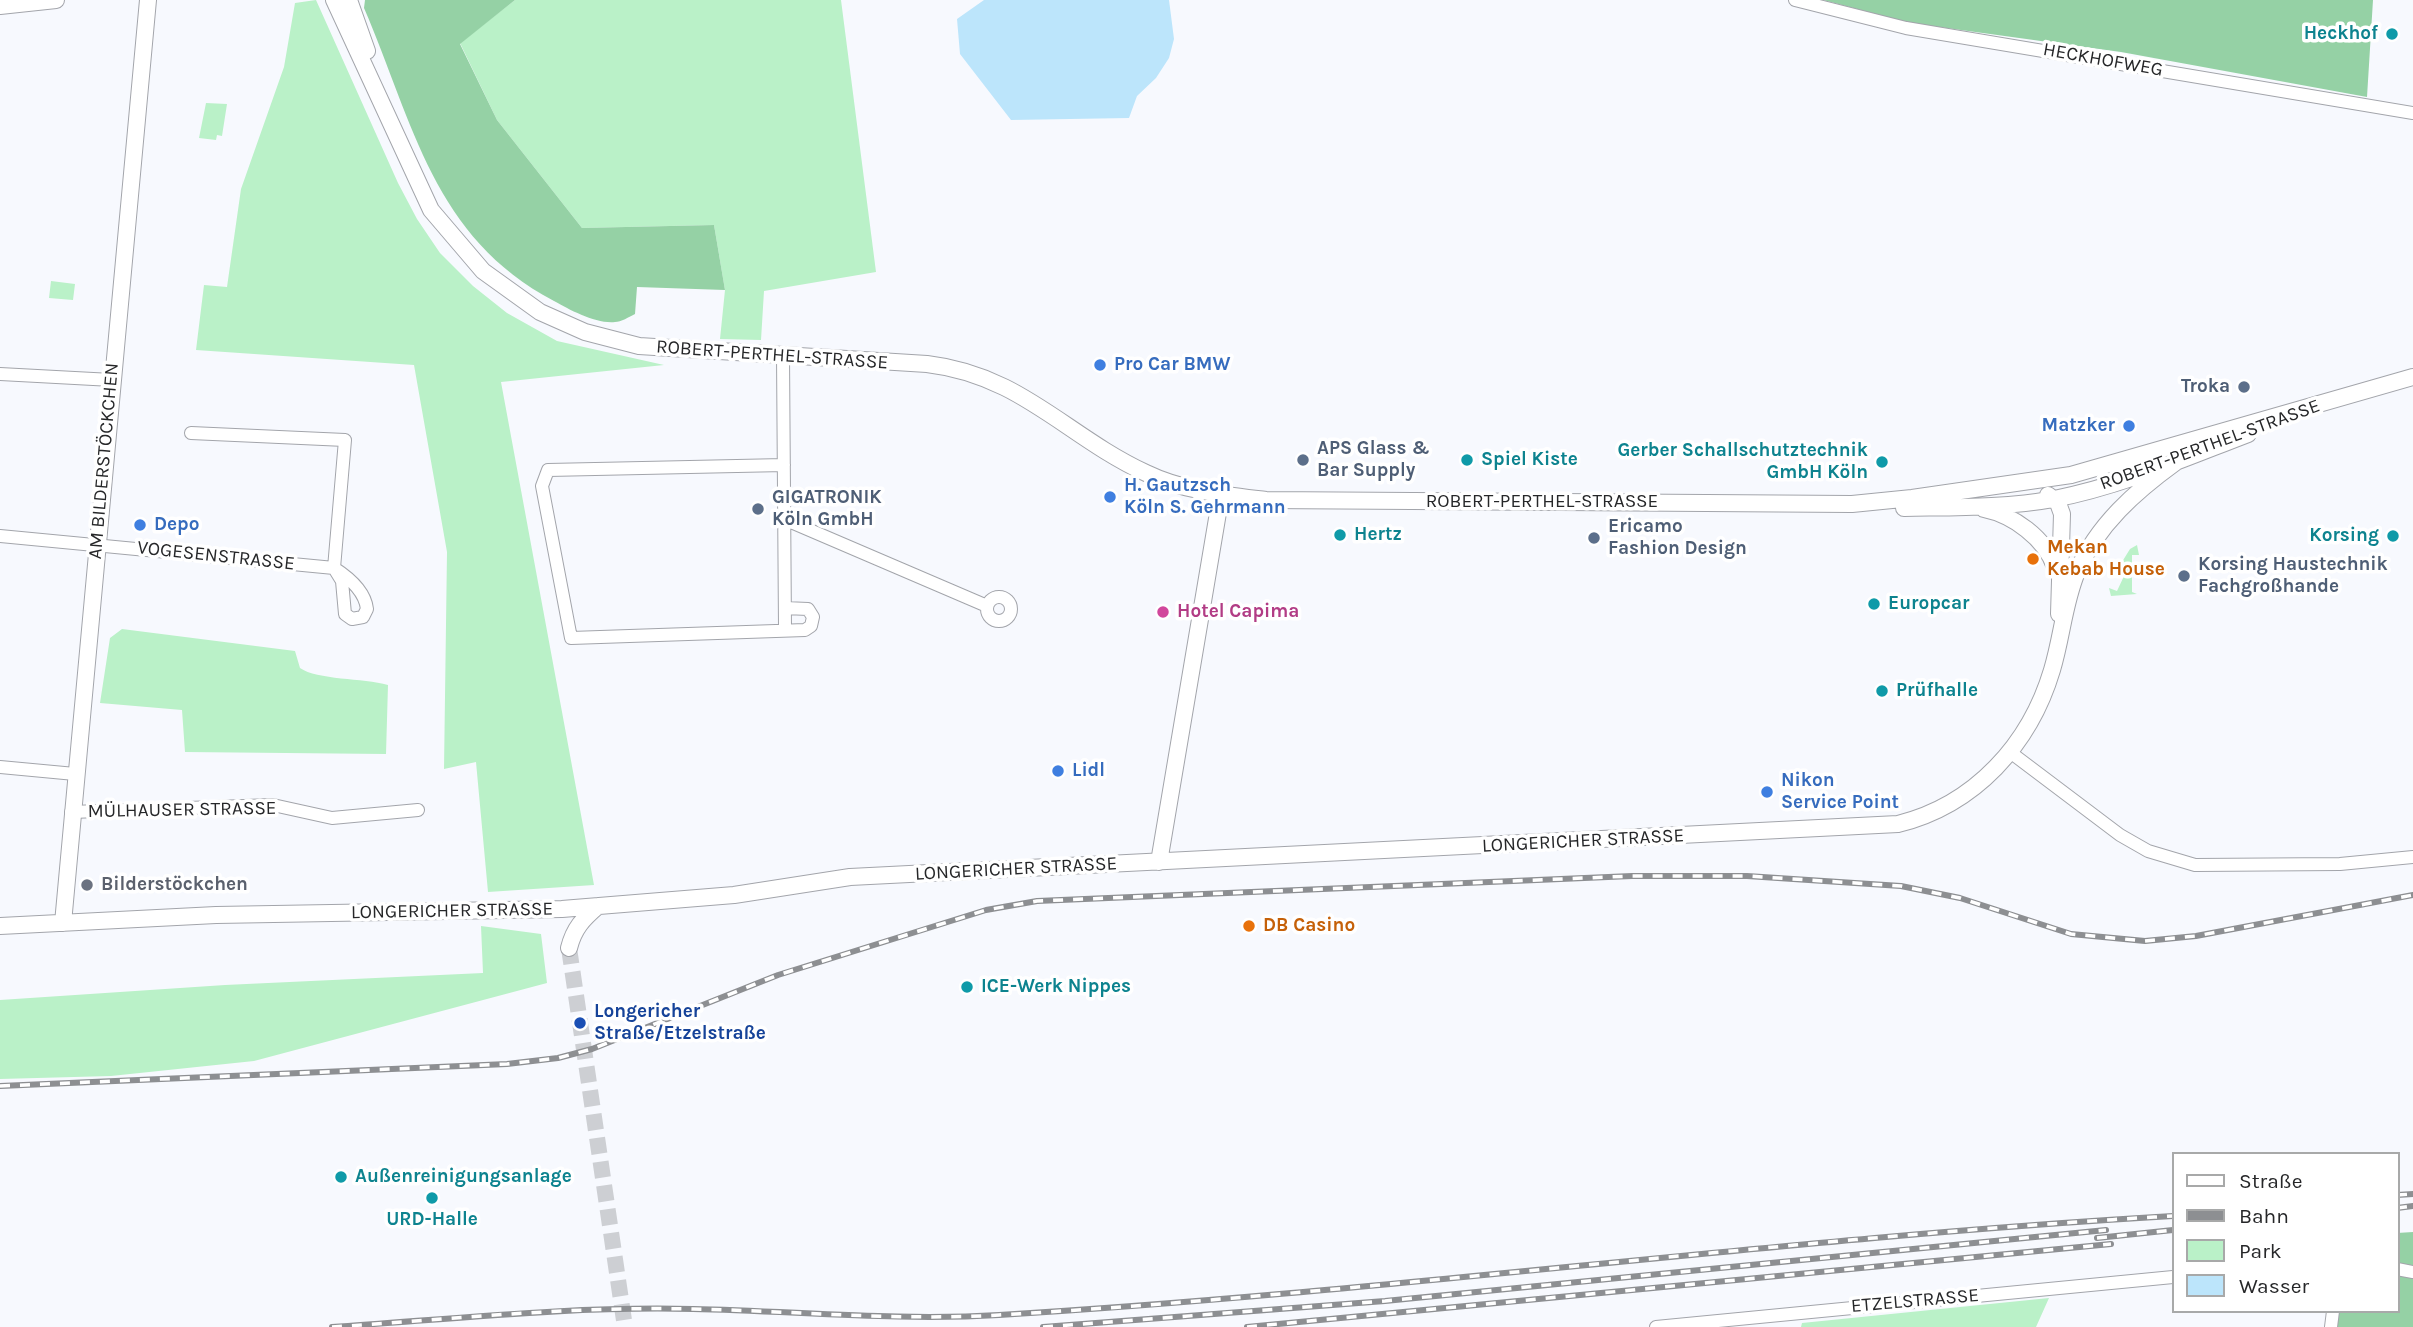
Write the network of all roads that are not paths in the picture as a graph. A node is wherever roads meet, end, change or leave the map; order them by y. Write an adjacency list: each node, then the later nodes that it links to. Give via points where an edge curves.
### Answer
1 (56, 0): 6 (street)
2 (148, 0): 12 (street, AM BILDERSTÖCKCHEN)
3 (334, 0): 8 (street, ROBERT-PERTHEL-STRASSE)
4 (349, 0): 8 (street, ROBERT-PERTHEL-STRASSE)
5 (1796, 0): 7 (street, HECKHOFWEG, via 1906,29)
6 (0, 6)
7 (2413, 113)
8 (392, 127): 9 (street, ROBERT-PERTHEL-STRASSE, via 420,190 454,240 483,271 540,312 585,332 639,346)
9 (783, 356): 16 (street); 19 (street, ROBERT-PERTHEL-STRASSE, via 927,364 972,374 1021,393 1142,472)
10 (0, 374): 12 (street)
11 (2413, 377): 13 (street, ROBERT-PERTHEL-STRASSE)
12 (112, 380): 25 (street, AM BILDERSTÖCKCHEN)
13 (2347, 394): 15 (street, ROBERT-PERTHEL-STRASSE); 17 (street, ROBERT-PERTHEL-STRASSE)
14 (191, 433): 25 (street, VOGESENSTRASSE, via 345,440 334,568)
15 (2176, 462): 20 (street, ROBERT-PERTHEL-STRASSE); 30 (street, LONGERICHER STRASSE, via 2142,486 2108,522 2078,571)
16 (784, 465): 23 (street); 29 (street, via 548,470 542,486 571,638)
17 (2071, 475): 18 (street, ROBERT-PERTHEL-STRASSE); 20 (street, via 2058,486)
18 (2022, 482): 20 (street, via 2038,486); 21 (street, ROBERT-PERTHEL-STRASSE)
19 (1221, 495): 21 (street, ROBERT-PERTHEL-STRASSE, via 1292,500); 37 (street)
20 (2054, 499): 22 (street, ROBERT-PERTHEL-STRASSE); 26 (street, LONGERICHER STRASSE)
21 (1863, 503): 22 (street, ROBERT-PERTHEL-STRASSE, via 1903,508)
22 (1975, 507): 26 (street, via 2021,524 2041,546)
23 (784, 519): 27 (street); 28 (street)
24 (0, 536): 25 (street, VOGESENSTRASSE)
25 (97, 545): 33 (street, AM BILDERSTÖCKCHEN)
26 (2057, 575): 30 (street, LONGERICHER STRASSE)
27 (987, 606)
28 (785, 608): 29 (street); 29 (street, via 805,608 813,617 805,630)
29 (785, 629)
30 (2058, 637): 31 (street, LONGERICHER STRASSE, via 2042,699)
31 (2010, 752): 36 (street, via 2120,835 2148,851 2195,865 2340,864); 37 (street, LONGERICHER STRASSE, via 1957,801 1922,818 1871,828)
32 (0, 767): 33 (street)
33 (75, 774): 35 (street, AM BILDERSTÖCKCHEN)
34 (418, 810): 35 (street, MÜLHAUSER STRASSE, via 332,818 273,805)
35 (71, 812): 40 (street, AM BILDERSTÖCKCHEN)
36 (2413, 857)
37 (1159, 862): 38 (street, LONGERICHER STRASSE, via 850,877 734,895)
38 (598, 906): 39 (street, LONGERICHER STRASSE); 39 (street, via 582,919 569,948)
39 (562, 909): 40 (street, LONGERICHER STRASSE, via 216,915)
40 (63, 923): 41 (street, LONGERICHER STRASSE)
41 (0, 926)
42 (2172, 1277): 43 (street, ETZELSTRASSE)
43 (1656, 1327)

